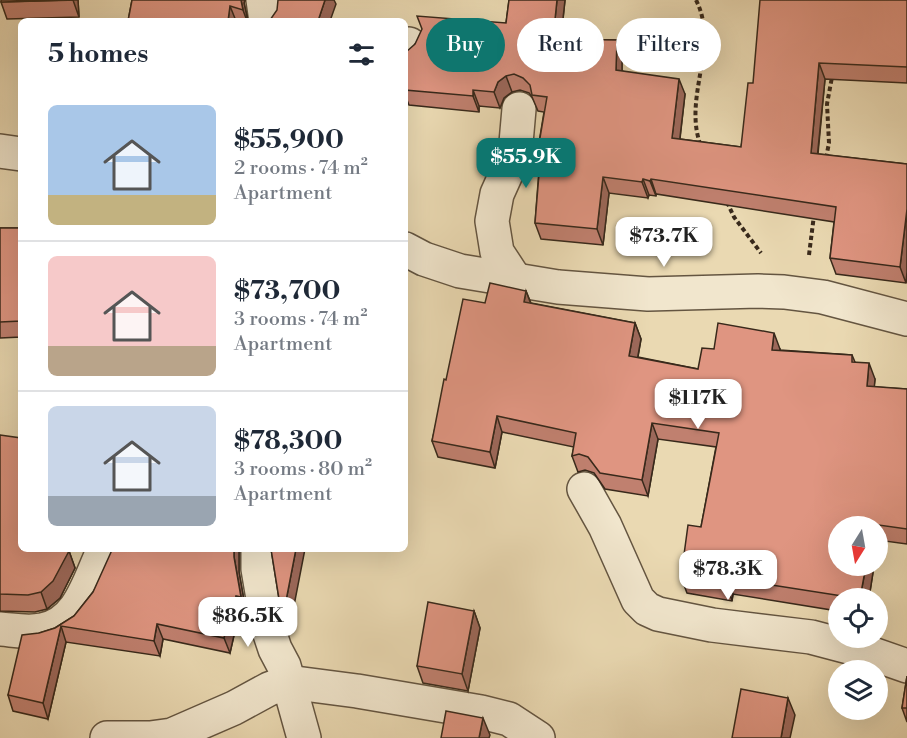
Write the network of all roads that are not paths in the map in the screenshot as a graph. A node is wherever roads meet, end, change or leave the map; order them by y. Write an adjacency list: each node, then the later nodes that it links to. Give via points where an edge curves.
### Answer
1 (263, 0): 2 (street)
2 (266, 18)
3 (519, 109): 7 (street, via 514,154 497,194 492,220 497,252)
4 (0, 151): 5 (street)
5 (18, 154)
6 (408, 251): 7 (street, via 460,271)
7 (514, 279): 8 (street, via 558,287 648,294 801,294)
8 (907, 319)
9 (584, 489): 13 (street, via 638,600 647,609 712,625 811,637)
10 (103, 552): 12 (street, via 76,610 67,619 41,631)
11 (258, 552): 14 (street, via 268,628)
12 (0, 629)
13 (907, 666)
14 (288, 682): 15 (street, via 172,735); 16 (street); 17 (street, via 481,712 509,719)
15 (107, 738)
16 (303, 738)
17 (538, 738)

